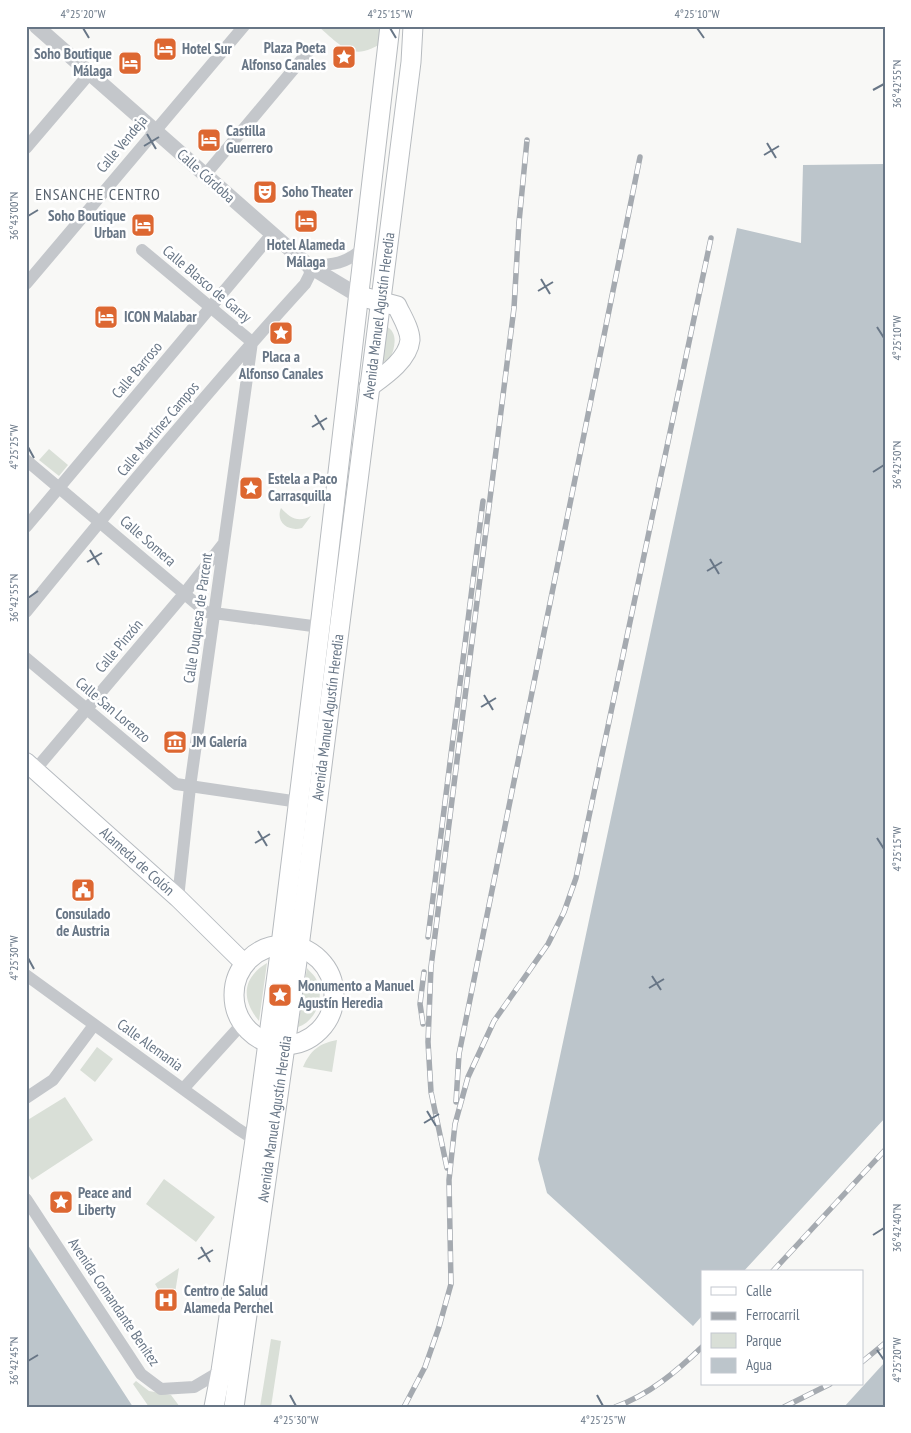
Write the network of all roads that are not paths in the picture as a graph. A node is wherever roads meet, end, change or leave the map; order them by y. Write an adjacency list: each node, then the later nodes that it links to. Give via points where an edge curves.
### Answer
1 (36, 26): 6 (street, Calle Córdoba)
2 (244, 26): 7 (street, Calle Vendeja)
3 (390, 26): 11 (main road, Avenida Manuel Agustín Heredia)
4 (413, 26): 16 (main road, Avenida Manuel Agustín Heredia)
5 (308, 52): 9 (street)
6 (90, 73): 7 (street, Calle Córdoba); 8 (street)
7 (155, 131): 9 (street, Calle Córdoba); 14 (street, Calle Vendeja)
8 (26, 148)
9 (204, 175): 10 (street, Calle Córdoba)
10 (272, 234): 13 (street, Calle Córdoba); 17 (street, Calle Barroso)
11 (364, 247): 13 (street, via 354,257 336,264); 15 (main road, Avenida Manuel Agustín Heredia)
12 (142, 250): 17 (street, Calle Blasco de Garay)
13 (309, 266): 15 (street, Calle Córdoba); 18 (street, Calle Martínez Campos, via 310,274 305,284)
14 (26, 284)
15 (358, 296): 16 (main road); 28 (main road, Avenida Manuel Agustín Heredia)
16 (380, 300): 19 (main road, Avenida Manuel Agustín Heredia); 19 (main road, via 397,306 410,339 402,359)
17 (210, 308): 18 (street, Calle Blasco de Garay); 21 (street, Calle Barroso)
18 (252, 342): 22 (street, Calle Martínez Campos); 24 (street, Calle Duquesa de Parcent)
19 (369, 388): 35 (main road, Avenida Manuel Agustín Heredia)
20 (26, 460): 21 (street, Calle Somera)
21 (60, 487): 22 (street, Calle Somera); 23 (street, Calle Barroso)
22 (100, 521): 25 (street, Calle Somera); 26 (street, Calle Martínez Campos)
23 (26, 527)
24 (225, 541): 25 (street, Calle Pinzón); 27 (street, Calle Duquesa de Parcent)
25 (184, 594): 27 (street, Calle Somera, via 206,612); 30 (street, Calle Pinzón)
26 (26, 612)
27 (214, 613): 28 (street, Calle Somera); 32 (street, Calle Duquesa de Parcent)
28 (320, 627): 33 (main road, Avenida Manuel Agustín Heredia)
29 (26, 658): 30 (street, Calle San Lorenzo)
30 (86, 709): 31 (street, Calle Pinzón); 32 (street, Calle San Lorenzo, via 176,784)
31 (31, 766): 34 (main road, Alameda de Colón)
32 (190, 786): 33 (street, Calle San Lorenzo); 34 (street, Calle Duquesa de Parcent)
33 (299, 802): 35 (main road, Avenida Manuel Agustín Heredia)
34 (178, 898): 36 (main road, Alameda de Colón)
35 (290, 946): 36 (main road, via 268,948); 40 (main road, Avenida Manuel Agustín Heredia); 40 (main road, via 312,954 323,964 331,976 334,1003 324,1026 313,1036 300,1043)
36 (245, 964): 38 (main road, via 234,988 234,1002)
37 (26, 975): 39 (street, Calle Alemania)
38 (242, 1024): 40 (main road, via 251,1034); 41 (street)
39 (94, 1025): 41 (street, Calle Alemania); 42 (street, via 53,1080)
40 (276, 1044): 43 (main road, Avenida Manuel Agustín Heredia); 47 (main road, Avenida Manuel Agustín Heredia, via 244,1349)
41 (183, 1089): 43 (street, Calle Alemania)
42 (26, 1098)
43 (256, 1140): 45 (main road, Avenida Manuel Agustín Heredia)
44 (26, 1199): 45 (street, Avenida Comandante Benítez, via 141,1374 161,1389 194,1387)
45 (221, 1371): 46 (main road, Avenida Manuel Agustín Heredia)
46 (214, 1407)
47 (234, 1407)

